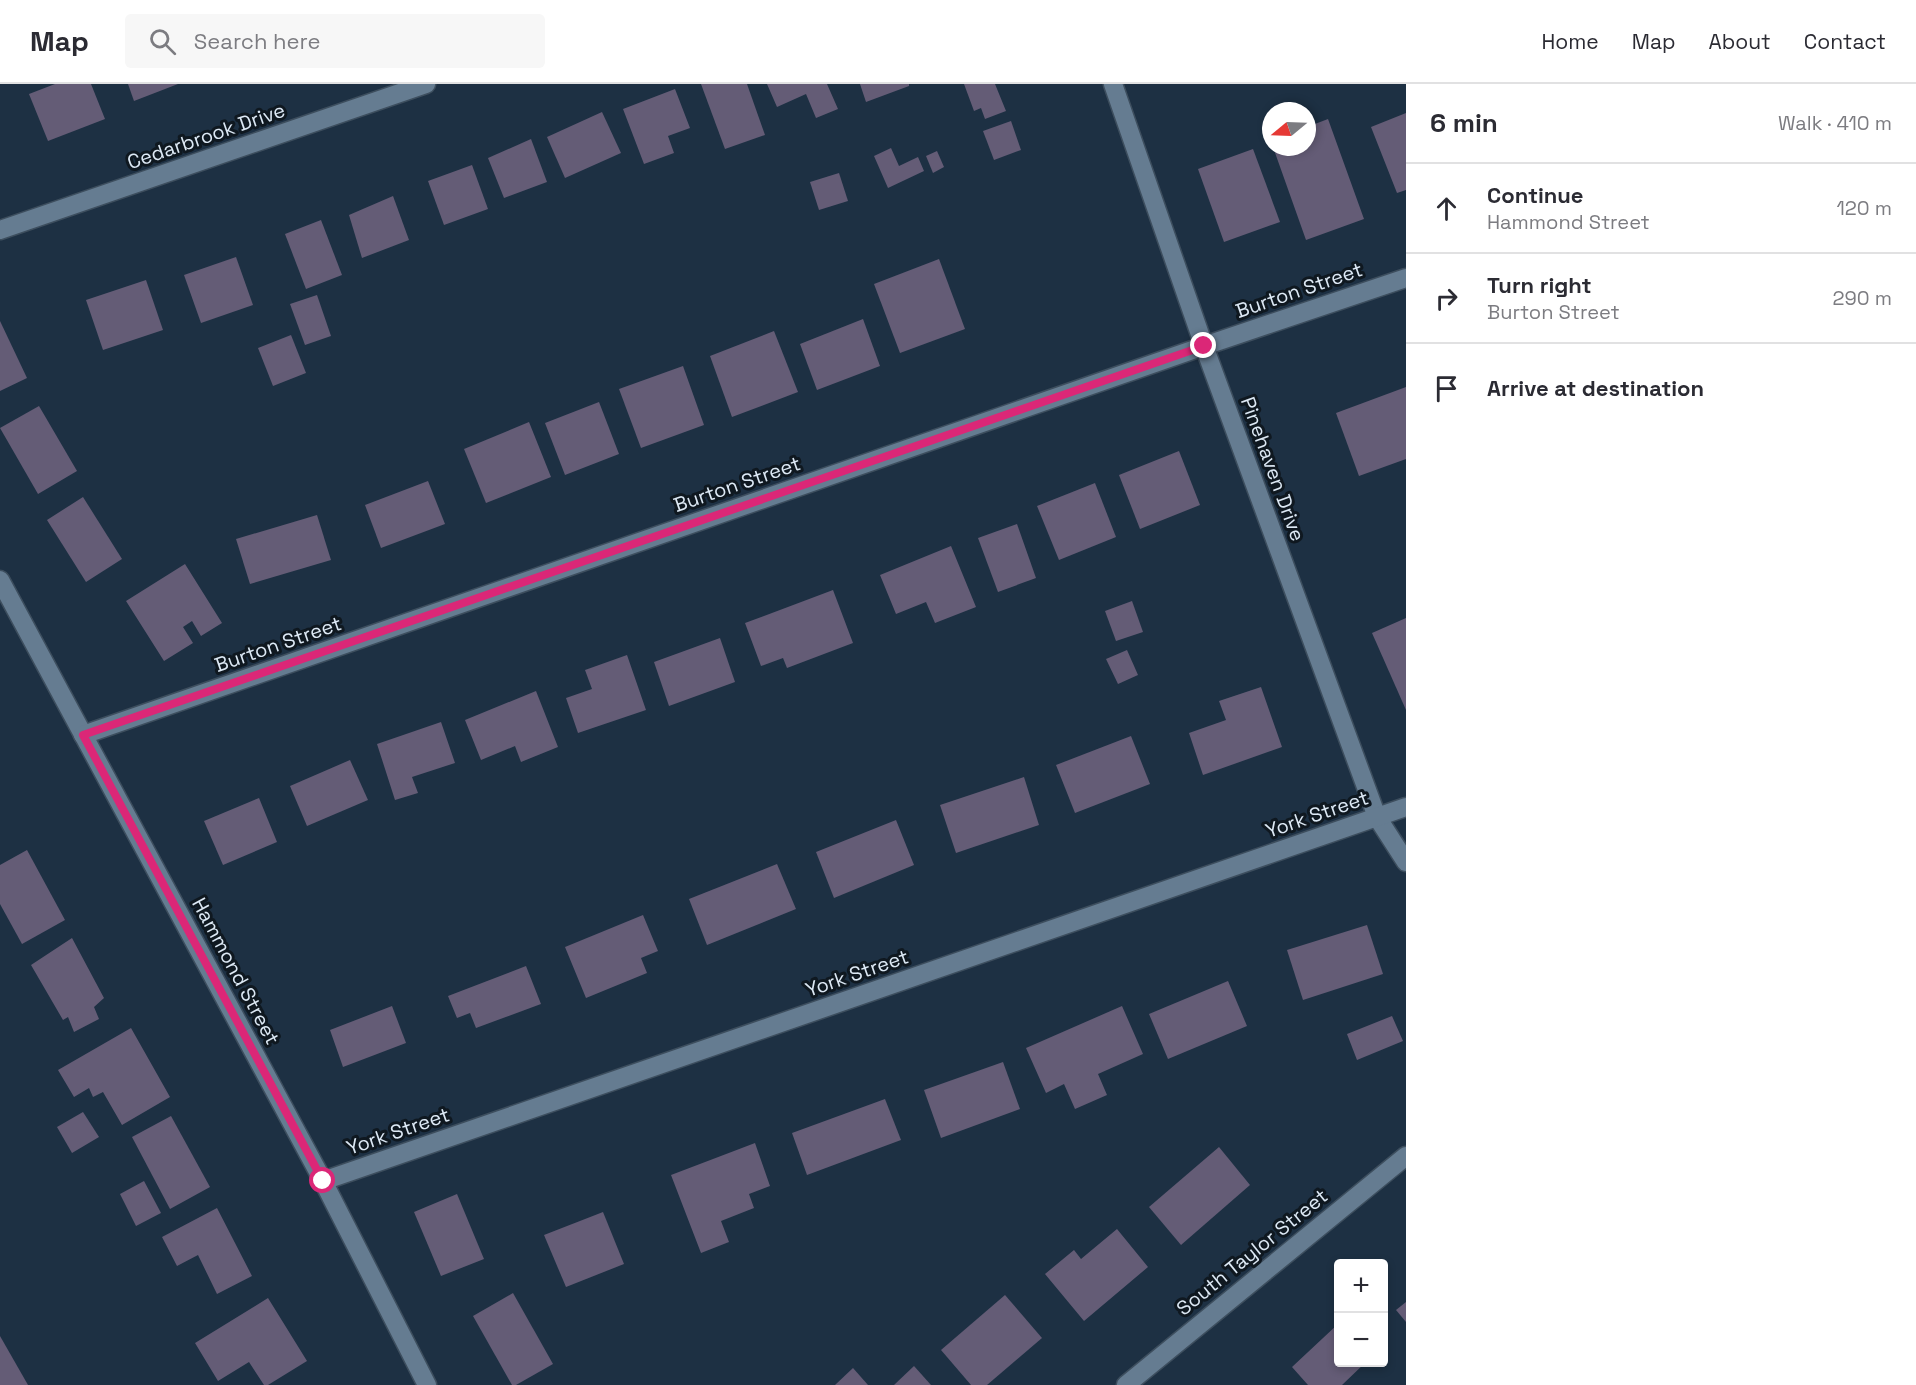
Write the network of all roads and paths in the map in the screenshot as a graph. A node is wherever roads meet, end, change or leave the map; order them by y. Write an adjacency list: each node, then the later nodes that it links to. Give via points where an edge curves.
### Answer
1 (426, 84): 3 (street, Cedarbrook Drive)
2 (1113, 84): 5 (street, Pinehaven Drive)
3 (0, 230)
4 (1406, 278): 5 (street, Burton Street)
5 (1204, 346): 7 (street, Burton Street); 9 (street, Pinehaven Drive)
6 (0, 580): 7 (street, Hammond Street)
7 (83, 735): 12 (street, Hammond Street)
8 (1406, 807): 9 (street, York Street)
9 (1377, 817): 10 (street, Pinehaven Drive); 12 (street, York Street)
10 (1406, 862)
11 (1406, 1156): 14 (street, South Taylor Street)
12 (323, 1181): 13 (street, Hammond Street)
13 (427, 1385)
14 (1126, 1385)

